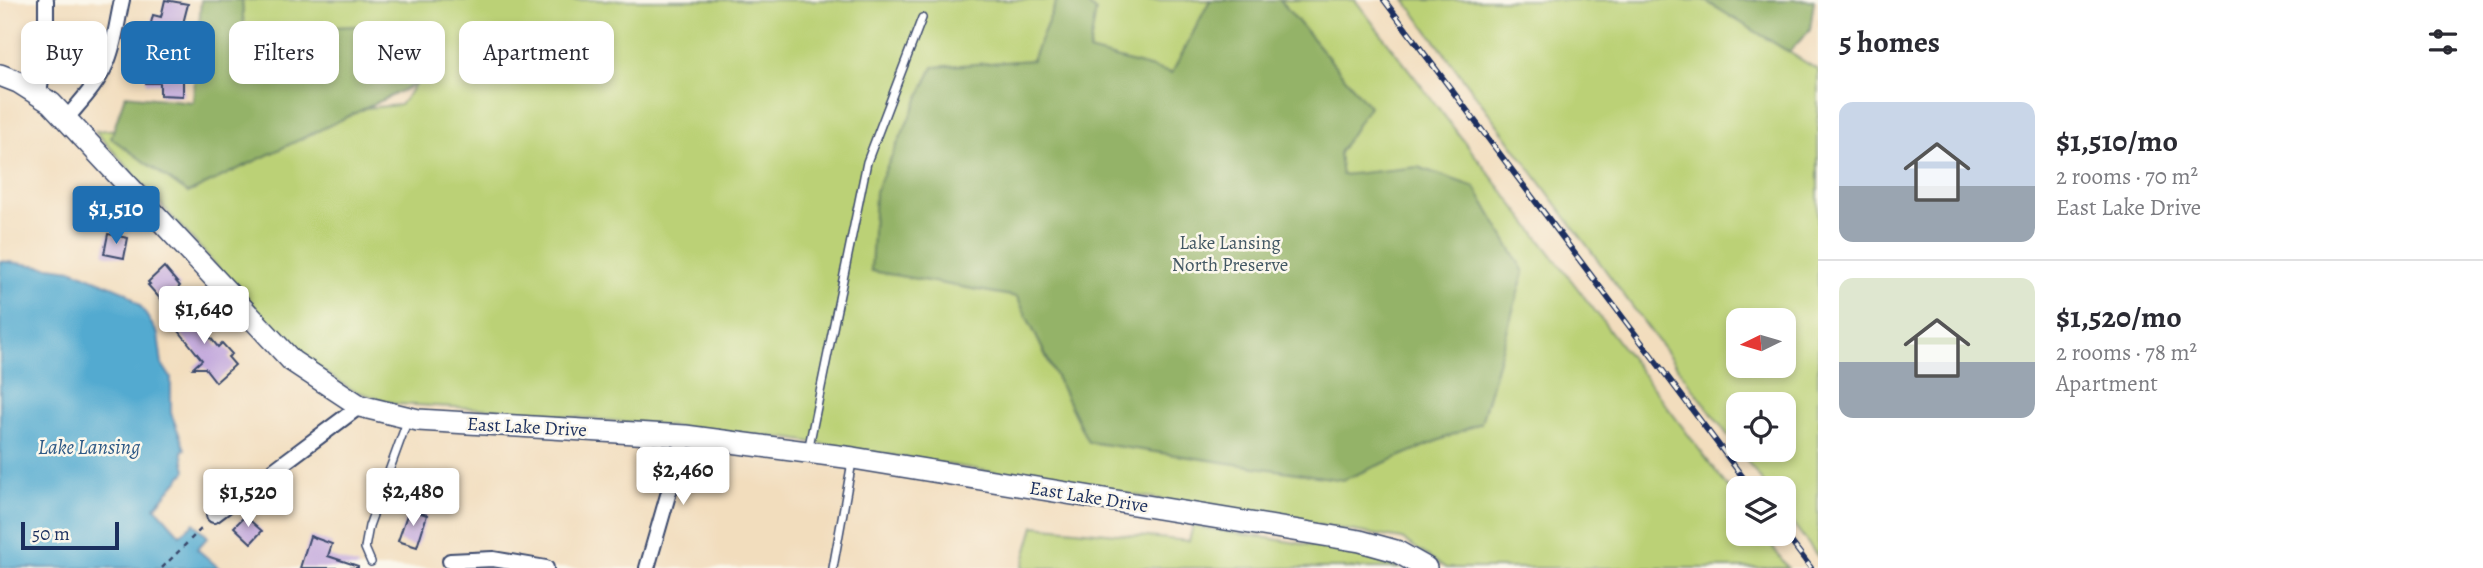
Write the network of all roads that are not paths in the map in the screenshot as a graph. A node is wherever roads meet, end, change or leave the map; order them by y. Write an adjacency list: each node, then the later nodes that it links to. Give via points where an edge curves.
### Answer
1 (46, 0): 5 (street)
2 (122, 0): 6 (street, via 106,66)
3 (922, 18): 10 (lane, via 867,162)
4 (0, 75): 5 (street, East Lake Drive)
5 (39, 94): 6 (street, East Lake Drive)
6 (67, 118): 7 (street, East Lake Drive, via 292,361)
7 (360, 406): 8 (street, East Lake Drive); 12 (street)
8 (408, 418): 9 (street, East Lake Drive); 14 (lane, via 369,526 365,548)
9 (685, 436): 10 (street, East Lake Drive); 16 (street)
10 (808, 452): 11 (street, East Lake Drive)
11 (853, 458): 17 (lane); 18 (street, East Lake Drive, via 1349,539 1396,551)
12 (214, 515)
13 (450, 561): 15 (street, via 493,559)
14 (371, 562)
15 (546, 568)
16 (647, 568)
17 (833, 568)
18 (1426, 568)

